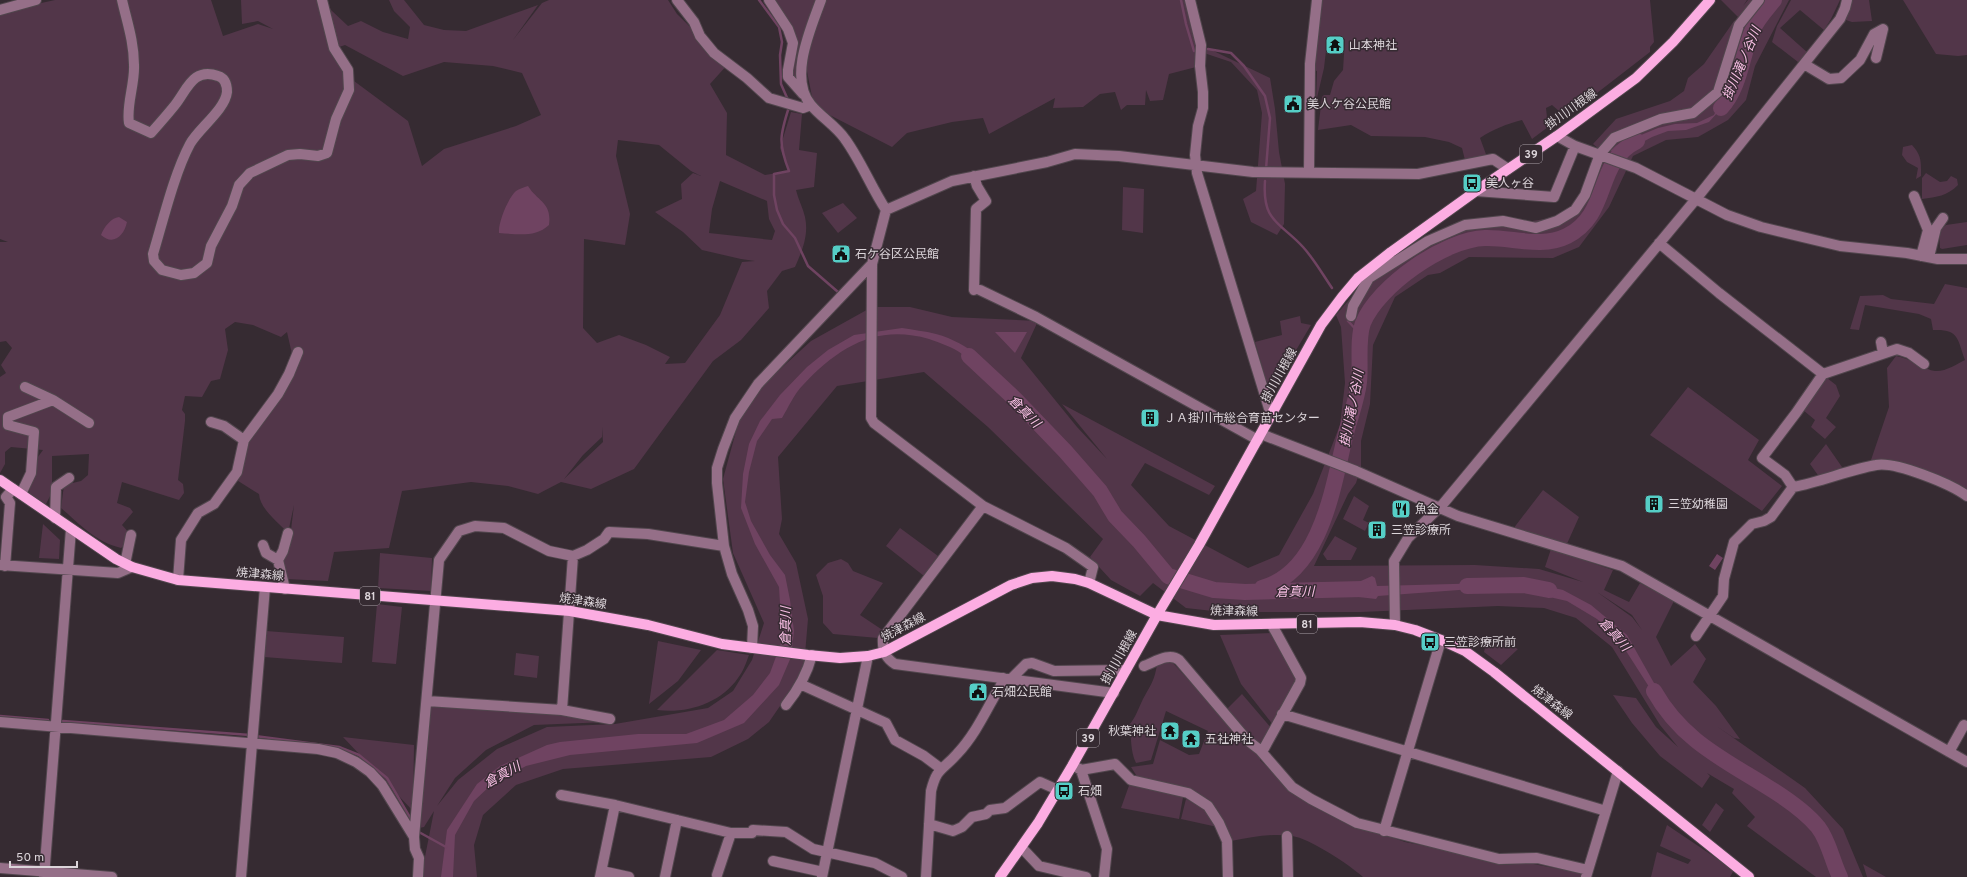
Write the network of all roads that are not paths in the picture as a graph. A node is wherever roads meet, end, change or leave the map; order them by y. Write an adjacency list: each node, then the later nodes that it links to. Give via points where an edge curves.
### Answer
1 (36, 0): 13 (street)
2 (122, 0): 3 (street, via 134,51 128,123 151,133 176,104 189,83 201,75 210,73 222,77 226,82 227,94 223,103 190,144 153,254 154,260 162,270 181,275 194,273 207,263 211,246 232,206 239,185 250,173 288,155 318,156 327,153 336,119 349,90 348,70 334,48)
3 (322, 0)
4 (677, 0): 14 (street)
5 (687, 0): 14 (street)
6 (769, 0): 17 (street, via 788,30 792,42 788,77)
7 (821, 0): 17 (street, via 802,62 801,82)
8 (1190, 0): 21 (street, via 1201,45 1203,92)
9 (1317, 0): 23 (street, via 1310,64)
10 (1710, 0): 18 (main road, 掛川川根線 / 39, via 1673,42 1636,78)
11 (1759, 0): 20 (street, via 1739,25 1718,92 1693,113 1661,119 1614,138)
12 (1847, 0): 16 (street, via 1840,19)
13 (0, 10)
14 (685, 11): 17 (street, via 714,53 769,98 803,108)
15 (1876, 58): 16 (street, via 1883,29 1874,34 1860,60 1841,78 1829,79)
16 (1804, 64): 27 (street)
17 (808, 101): 28 (street, via 844,137)
18 (1557, 136): 19 (street); 22 (main road, 掛川川根線 / 39)
19 (1575, 146): 20 (street); 25 (street, via 1554,197)
20 (1603, 155): 27 (street, via 1636,168); 34 (street, via 1585,195 1575,210 1557,221 1536,228 1503,221 1465,225 1428,241 1369,278 1352,306)
21 (1196, 165): 23 (street, via 1253,172); 24 (street, via 1120,156 1075,154); 42 (street)
22 (1508, 169): 23 (street, via 1493,160 1418,174); 25 (main road, 掛川川根線 / 39)
23 (1309, 172)
24 (974, 176): 28 (street, via 952,181); 45 (street, via 986,201 976,209 977,290 1036,317)
25 (1476, 191): 42 (main road, 掛川川根線 / 39, via 1358,278 1322,326)
26 (1914, 196): 31 (street, via 1928,230)
27 (1696, 199): 30 (street); 31 (street, via 1727,215 1761,227 1840,246)
28 (886, 210): 33 (street)
29 (1943, 218): 31 (street, via 1936,228)
30 (1659, 243): 39 (street); 53 (street)
31 (1925, 256): 32 (street, via 1938,259)
32 (1967, 258)
33 (872, 264): 52 (street, via 871,418 874,423); 59 (street, via 758,384 735,418 717,468)
34 (1351, 316)
35 (1881, 342): 37 (street)
36 (298, 352): 46 (street, via 278,394)
37 (1883, 353): 38 (street, via 1897,350 1909,352); 39 (street)
38 (1924, 364)
39 (1823, 374): 49 (street, via 1762,458 1785,475)
40 (25, 387): 41 (street)
41 (53, 400): 44 (street); 50 (street, via 8,416 8,425 34,432 31,473)
42 (1271, 416): 45 (main road, 掛川川根線 / 39)
43 (211, 422): 46 (street, via 224,426)
44 (89, 423)
45 (1260, 437): 53 (street, via 1356,471); 71 (main road, 掛川川根線 / 39)
46 (244, 440): 65 (street, via 237,472 214,504 198,513 181,540)
47 (69, 478): 54 (street, via 56,487)
48 (0, 480): 50 (main road, 焼津森線 / 81)
49 (1793, 487): 51 (street, via 1877,464 1934,478); 72 (street, via 1771,517 1752,524 1734,542 1724,579 1723,596)
50 (17, 491): 54 (main road, 焼津森線 / 81); 62 (street, via 6,496 10,503)
51 (1967, 496)
52 (983, 506): 66 (street, via 1066,548 1093,567); 78 (street, via 883,638)
53 (1439, 508): 72 (street, via 1622,566); 74 (street, via 1403,546 1394,561)
54 (55, 518): 55 (main road, 焼津森線 / 81)
55 (71, 529): 63 (main road, 焼津森線 / 81); 64 (street)
56 (288, 533): 61 (street)
57 (131, 535): 63 (street)
58 (263, 545): 61 (street, via 266,553)
59 (724, 546): 60 (street, via 648,534 609,532 587,550); 77 (street, via 732,574 753,626)
60 (572, 556): 69 (street, via 549,551 504,528 475,526 459,531 439,560); 70 (street)
61 (278, 560): 68 (street)
62 (2, 566): 64 (street)
63 (129, 566): 64 (street, via 118,573); 65 (main road, 焼津森線 / 81)
64 (68, 571): 96 (street)
65 (178, 580): 67 (main road, 焼津森線 / 81)
66 (1089, 583): 71 (main road, 焼津森線 / 81); 78 (main road, 焼津森線 / 81, via 1052,576 1025,580)
67 (265, 587): 68 (main road, 焼津森線 / 81); 97 (street)
68 (285, 589): 69 (main road, 焼津森線 / 81)
69 (435, 601): 70 (main road, 焼津森線 / 81); 88 (street)
70 (570, 611): 77 (main road, 焼津森線 / 81, via 648,625 722,644); 91 (street)
71 (1157, 615): 73 (main road, 焼津森線 / 81, via 1214,625); 83 (main road, 掛川川根線 / 39)
72 (1710, 616): 75 (street); 100 (street)
73 (1272, 625): 74 (main road, 焼津森線 / 81, via 1360,622); 92 (street, via 1301,678)
74 (1395, 625): 76 (main road, 焼津森線 / 81)
75 (1696, 636)
76 (1441, 640): 99 (street); 104 (main road, 焼津森線 / 81, via 1465,651 1494,672)
77 (752, 648): 79 (main road, 焼津森線 / 81)
78 (884, 652): 80 (main road, 焼津森線 / 81); 84 (street, via 889,661 895,664)
79 (810, 655): 80 (main road, 焼津森線 / 81, via 840,658); 85 (street, via 809,669)
80 (868, 656): 90 (street)
81 (1144, 666): 98 (street, via 1175,656 1247,740)
82 (1073, 670): 83 (street); 84 (street, via 1054,671 1036,664 1026,664); 86 (street)
83 (1126, 670): 87 (main road, 掛川川根線 / 39)
84 (1007, 678): 86 (street); 102 (street, via 980,724 956,755)
85 (800, 684): 89 (street); 90 (street)
86 (1071, 687): 87 (street)
87 (1114, 693): 103 (main road, 掛川川根線 / 39)
88 (427, 701): 91 (street); 113 (street)
89 (786, 705)
90 (857, 709): 102 (street, via 886,723 895,740); 116 (street)
91 (562, 710): 93 (street)
92 (1282, 714): 98 (street); 99 (street)
93 (610, 719)
94 (0, 722): 96 (street)
95 (1964, 725): 100 (street)
96 (56, 727): 97 (street); 120 (street)
97 (252, 737): 113 (street, via 337,753 356,762 382,785); 125 (street)
98 (1262, 752): 111 (street, via 1292,787 1311,800 1357,822)
99 (1407, 752): 108 (street); 111 (street)
100 (1949, 752): 101 (street)
101 (1967, 762)
102 (940, 768): 110 (street, via 931,791)
103 (1077, 768): 105 (main road, 掛川川根線 / 39); 133 (street, via 1107,849); 134 (street, via 1115,764 1131,780 1188,793 1205,803 1219,823 1227,841)
104 (1618, 771): 108 (street); 136 (main road, 焼津森線 / 81)
105 (1058, 790): 110 (street, via 1040,782 1005,808 990,810 986,814 972,817 962,827 953,831); 115 (main road, 掛川川根線 / 39)
106 (561, 795): 107 (street)
107 (615, 805): 109 (street); 121 (street)
108 (1606, 811): 119 (street)
109 (677, 820): 112 (street); 128 (street)
110 (929, 824): 130 (street)
111 (1384, 831): 119 (street, via 1499,859 1537,858)
112 (730, 833): 116 (street, via 752,833 753,830 786,832 813,849); 122 (street)
113 (414, 835): 126 (street, via 419,858)
114 (1287, 836): 135 (street)
115 (1022, 848): 131 (main road, 掛川川根線 / 39); 132 (street, via 1039,866)
116 (827, 853): 123 (street); 129 (street, via 875,863)
117 (773, 862): 123 (street)
118 (0, 868): 120 (street)
119 (1587, 873)
120 (44, 874): 124 (street)
121 (601, 874): 127 (street)
122 (717, 875)
123 (823, 875)
124 (112, 877)
125 (241, 877)
126 (418, 877)
127 (628, 877)
128 (665, 877)
129 (902, 877)
130 (926, 877)
131 (1000, 877)
132 (1086, 877)
133 (1104, 877)
134 (1228, 877)
135 (1288, 877)
136 (1749, 877)

